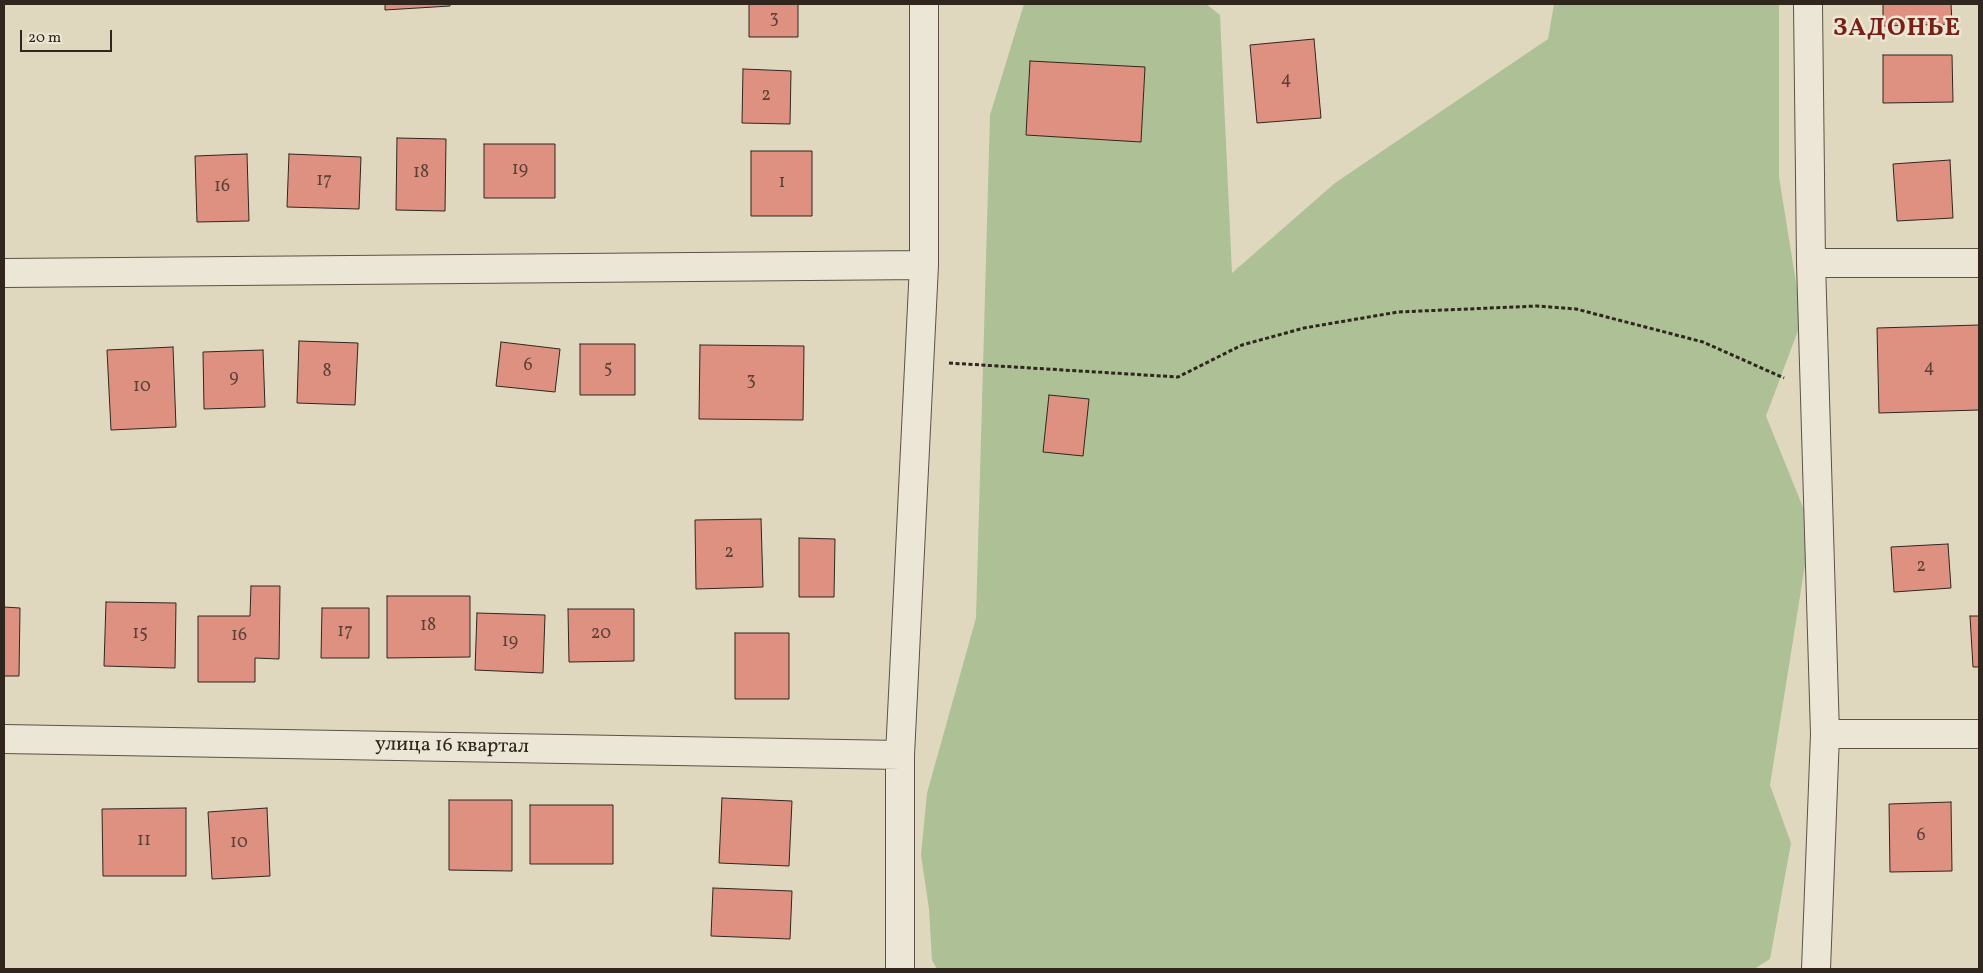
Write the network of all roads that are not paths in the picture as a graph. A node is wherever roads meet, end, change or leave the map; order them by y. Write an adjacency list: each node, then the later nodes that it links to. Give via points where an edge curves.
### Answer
1 (924, 4): 5 (street)
2 (1808, 4): 3 (street)
3 (1811, 263): 4 (street); 7 (street)
4 (1979, 263)
5 (924, 265): 6 (street); 10 (street)
6 (4, 273)
7 (1825, 734): 8 (street); 12 (street)
8 (1979, 734)
9 (4, 739): 10 (street, улица 16 квартал)
10 (900, 755): 11 (street)
11 (900, 969)
12 (1816, 969)

